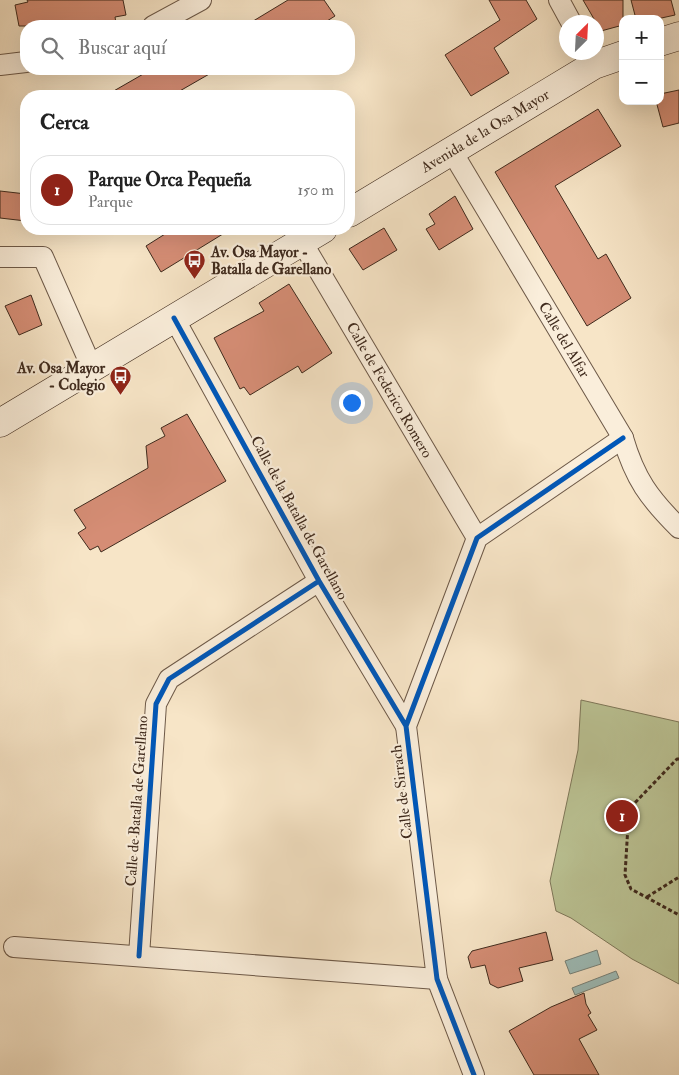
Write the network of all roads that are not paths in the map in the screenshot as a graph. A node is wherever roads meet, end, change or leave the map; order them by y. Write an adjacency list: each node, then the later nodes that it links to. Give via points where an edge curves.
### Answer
1 (201, 0): 4 (street)
2 (559, 0): 3 (street)
3 (567, 15)
4 (164, 20)
5 (679, 36): 6 (main road)
6 (664, 41)
7 (619, 55): 8 (main road, Avenida de la Osa Mayor)
8 (604, 57)
9 (588, 60): 12 (main road, Avenida de la Osa Mayor)
10 (20, 63): 11 (street)
11 (0, 65)
12 (451, 150): 13 (main road, Avenida de la Osa Mayor); 19 (street, Calle del Alfar)
13 (355, 209)
14 (313, 235): 16 (main road); 21 (street, Calle de Federico Romero)
15 (0, 257): 17 (street, via 43,257)
16 (174, 318): 17 (main road); 22 (street, Calle de la Batalla de Garellano)
17 (92, 368): 18 (main road)
18 (0, 423)
19 (623, 438): 20 (street, Calle del Alfar, via 632,468 656,506); 21 (street)
20 (679, 528)
21 (477, 538): 23 (street, Calle de Sirrach)
22 (318, 582): 23 (street, Calle de la Batalla de Garellano); 25 (street, Calle de Batalla de Garellano, via 169,679 156,704)
23 (406, 726): 26 (street, Calle de Sirrach)
24 (14, 946): 25 (street)
25 (139, 956): 26 (street)
26 (437, 979): 27 (street, Calle de Sirrach)
27 (474, 1075)

